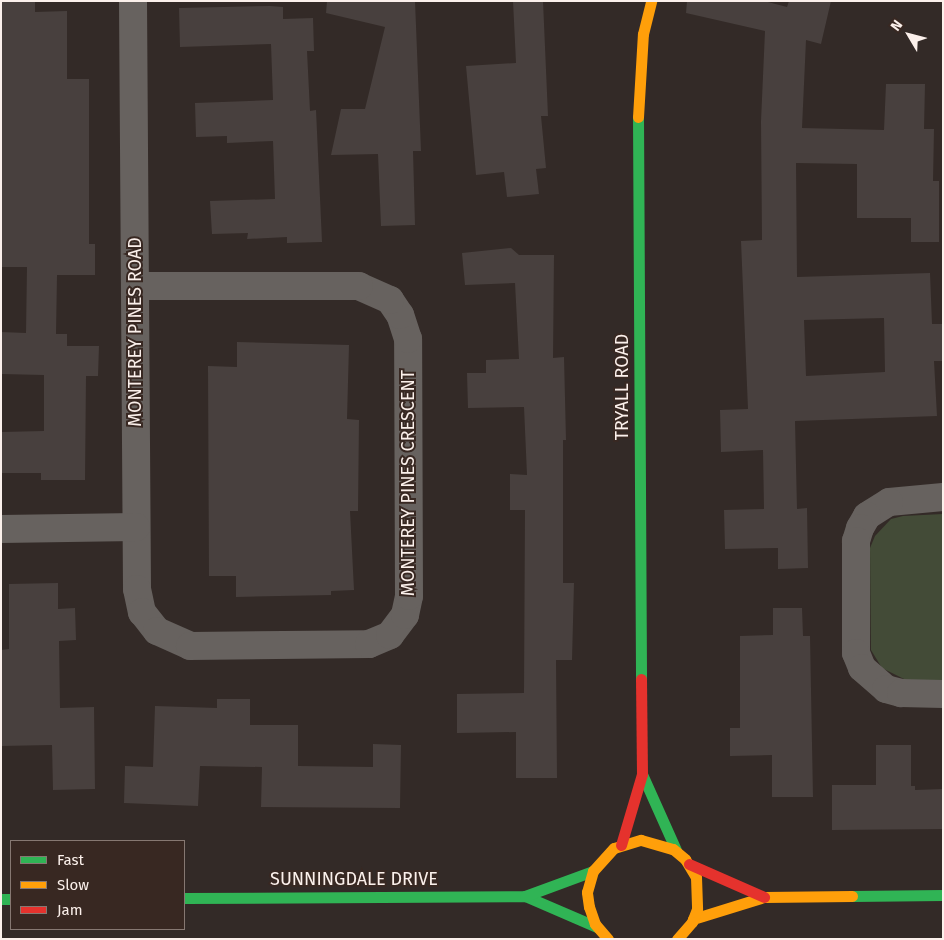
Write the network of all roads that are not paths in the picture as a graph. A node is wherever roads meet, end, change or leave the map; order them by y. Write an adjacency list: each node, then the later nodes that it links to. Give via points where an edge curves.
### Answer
1 (133, 1): 3 (street, MONTEREY PINES ROAD)
2 (651, 1): 8 (street, TRYALL ROAD, via 643,34 638,102)
3 (135, 286): 5 (street, MONTEREY PINES ROAD); 5 (street, MONTEREY PINES CRESCENT, via 359,286 390,300 400,315 408,339 410,556 405,615 390,635 369,644 190,646 157,631 142,612 137,589)
4 (943, 497): 7 (street, via 889,502 867,516 856,541 856,653 862,668 886,689 901,693)
5 (136, 527): 6 (street)
6 (1, 529)
7 (943, 694)
8 (642, 774): 9 (street, TRYALL ROAD); 10 (street, TRYALL ROAD)
9 (621, 845): 10 (street, via 647,840); 12 (street, via 605,855)
10 (676, 850): 11 (street)
11 (689, 864): 15 (street); 17 (street, via 698,891)
12 (593, 871): 14 (street, SUNNINGDALE DRIVE); 18 (street, via 587,899)
13 (943, 895): 15 (street)
14 (525, 896): 16 (street, SUNNINGDALE DRIVE); 18 (street, SUNNINGDALE DRIVE)
15 (764, 897): 17 (street)
16 (185, 898)
17 (693, 919): 20 (street)
18 (597, 927): 19 (street)
19 (608, 939)
20 (677, 939)

